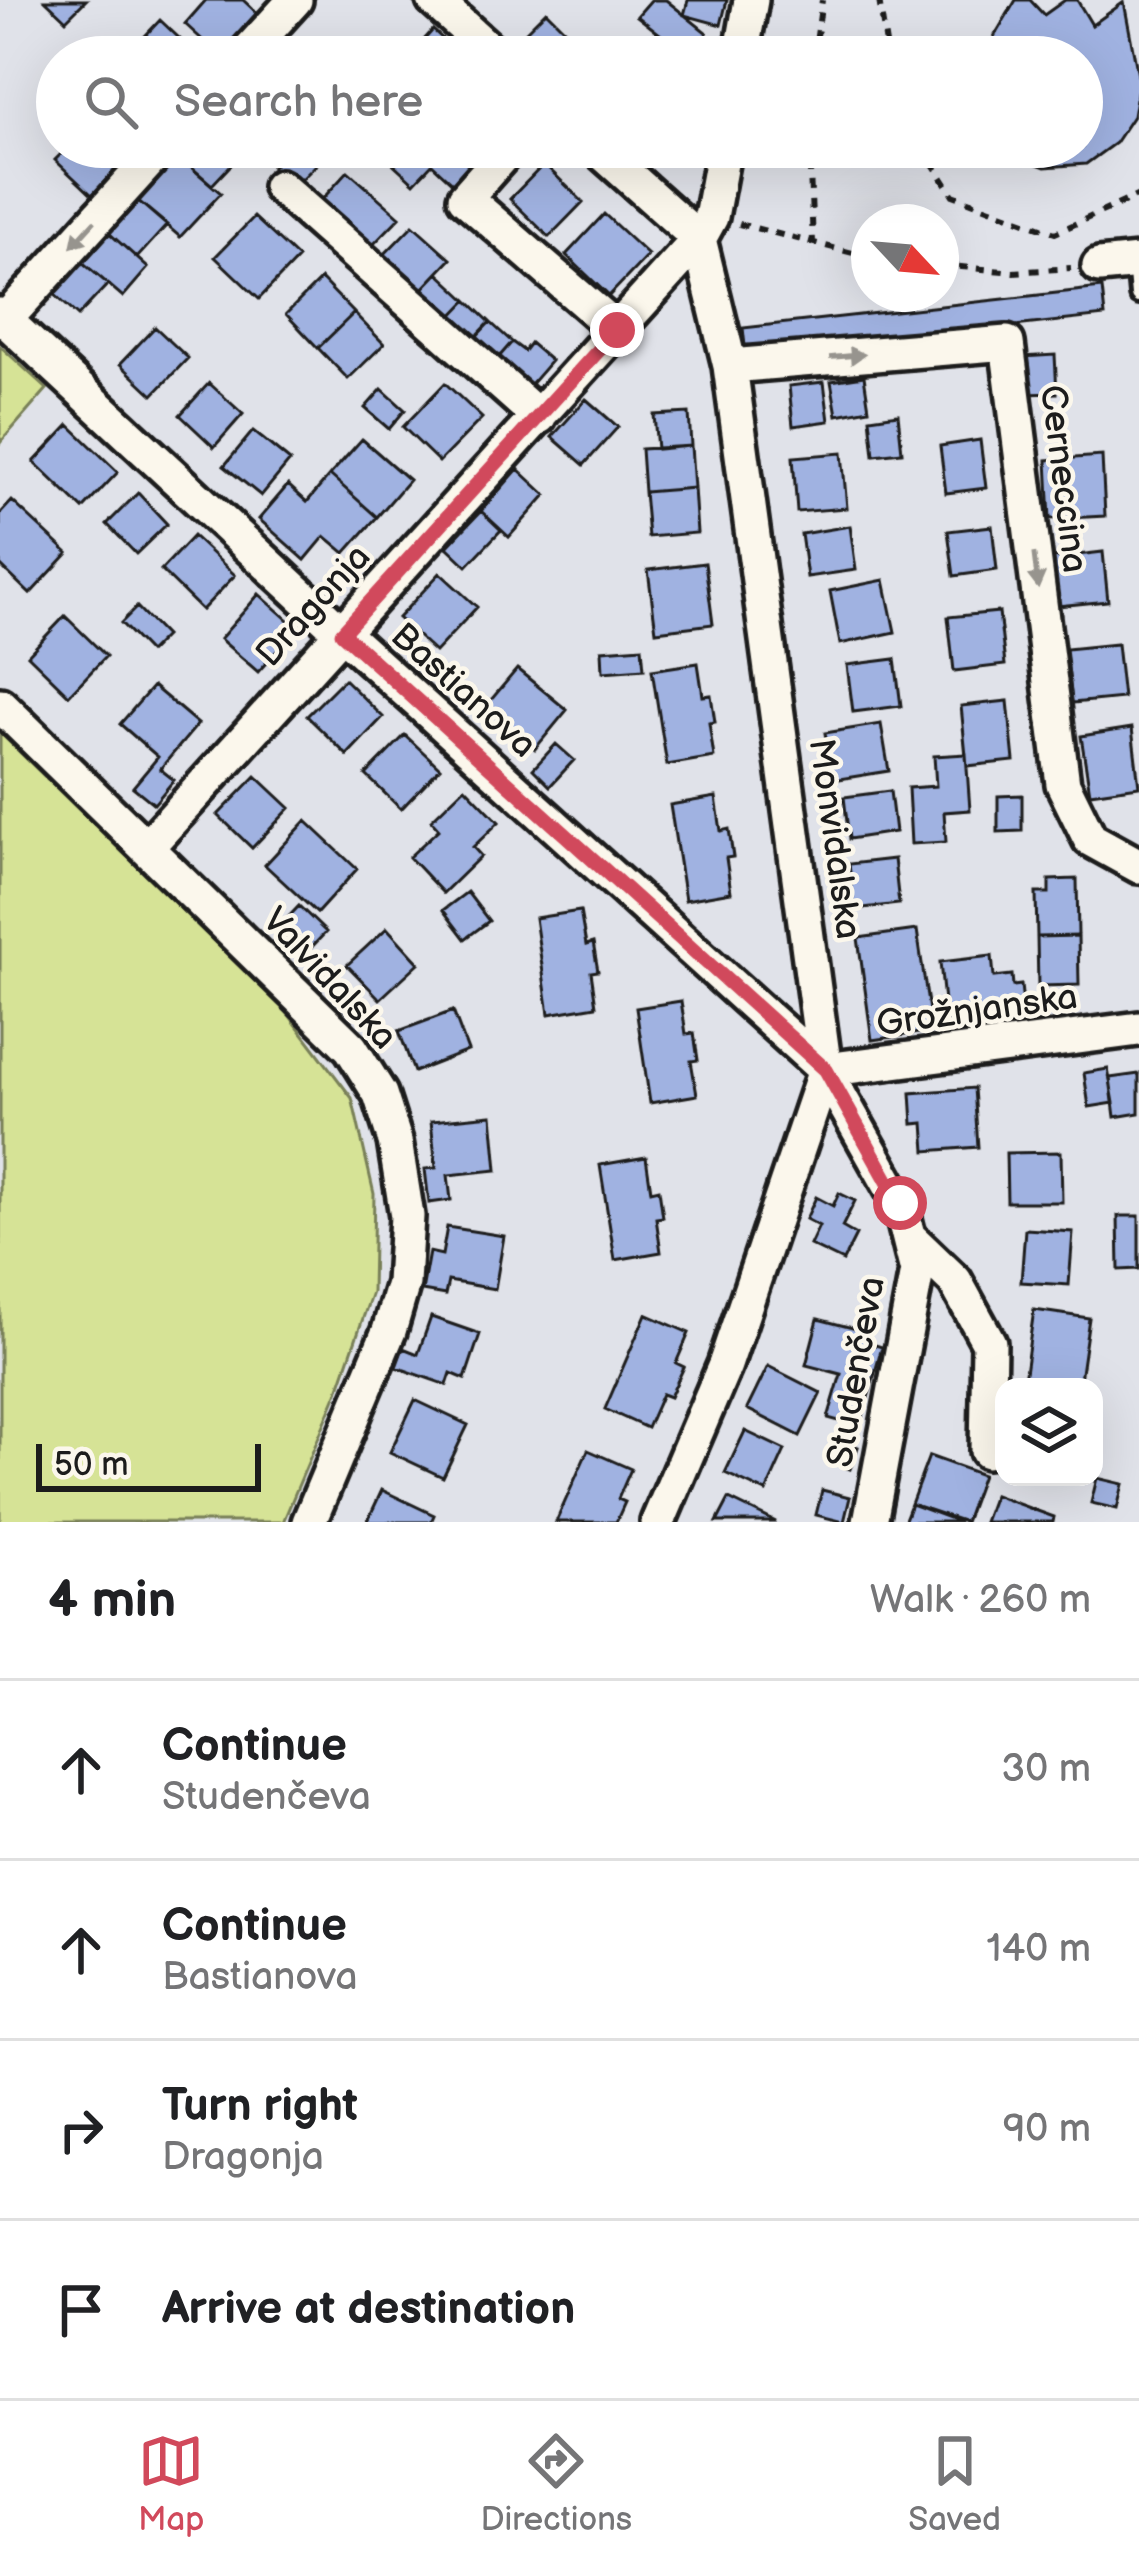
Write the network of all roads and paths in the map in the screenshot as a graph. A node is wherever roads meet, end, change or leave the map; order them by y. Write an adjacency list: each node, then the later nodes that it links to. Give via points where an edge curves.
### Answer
1 (295, 0): 6 (street)
2 (434, 0): 7 (street)
3 (752, 0): 8 (street)
4 (822, 0): 9 (path)
5 (879, 0): 10 (path)
6 (262, 36)
7 (473, 36)
8 (745, 36)
9 (817, 36)
10 (885, 36)
11 (142, 168): 25 (street, one-way to 25)
12 (491, 168): 26 (street, via 465,198)
13 (624, 168): 19 (street)
14 (719, 168): 19 (street, Monvidalska)
15 (810, 168): 20 (path)
16 (936, 168): 18 (path, via 953,195 1055,232)
17 (280, 187): 28 (street)
18 (1139, 195)
19 (705, 228): 20 (path); 26 (street, Dragonja); 27 (street, Monvidalska)
20 (813, 243): 21 (path)
21 (851, 252)
22 (1099, 266): 23 (path); 24 (street)
23 (959, 267)
24 (1138, 273)
25 (3, 318): 29 (street, Bastianova)
26 (617, 330): 28 (street, Dragonja)
27 (730, 366): 32 (street, Cerneccina, one-way to 32, via 1006,343 1063,784 1090,839); 34 (street, Monvidalska)
28 (539, 417): 29 (street, Dragonja)
29 (342, 633): 31 (street, Dragonja); 34 (street, Bastianova)
30 (0, 705): 31 (street, Valvidalska)
31 (147, 848): 37 (street, Valvidalska, via 351,1048 380,1094 395,1141 407,1216 403,1283)
32 (1139, 866)
33 (1139, 1029): 34 (street, Grožnjanska)
34 (826, 1070): 35 (street, Studenčeva, via 900,1203); 38 (street, Monvidalska, via 725,1365)
35 (908, 1236): 36 (street, Studenčeva, via 956,1281 989,1343); 39 (street, Studenčeva, via 917,1271)
36 (987, 1451)
37 (309, 1522)
38 (658, 1522)
39 (869, 1522)

